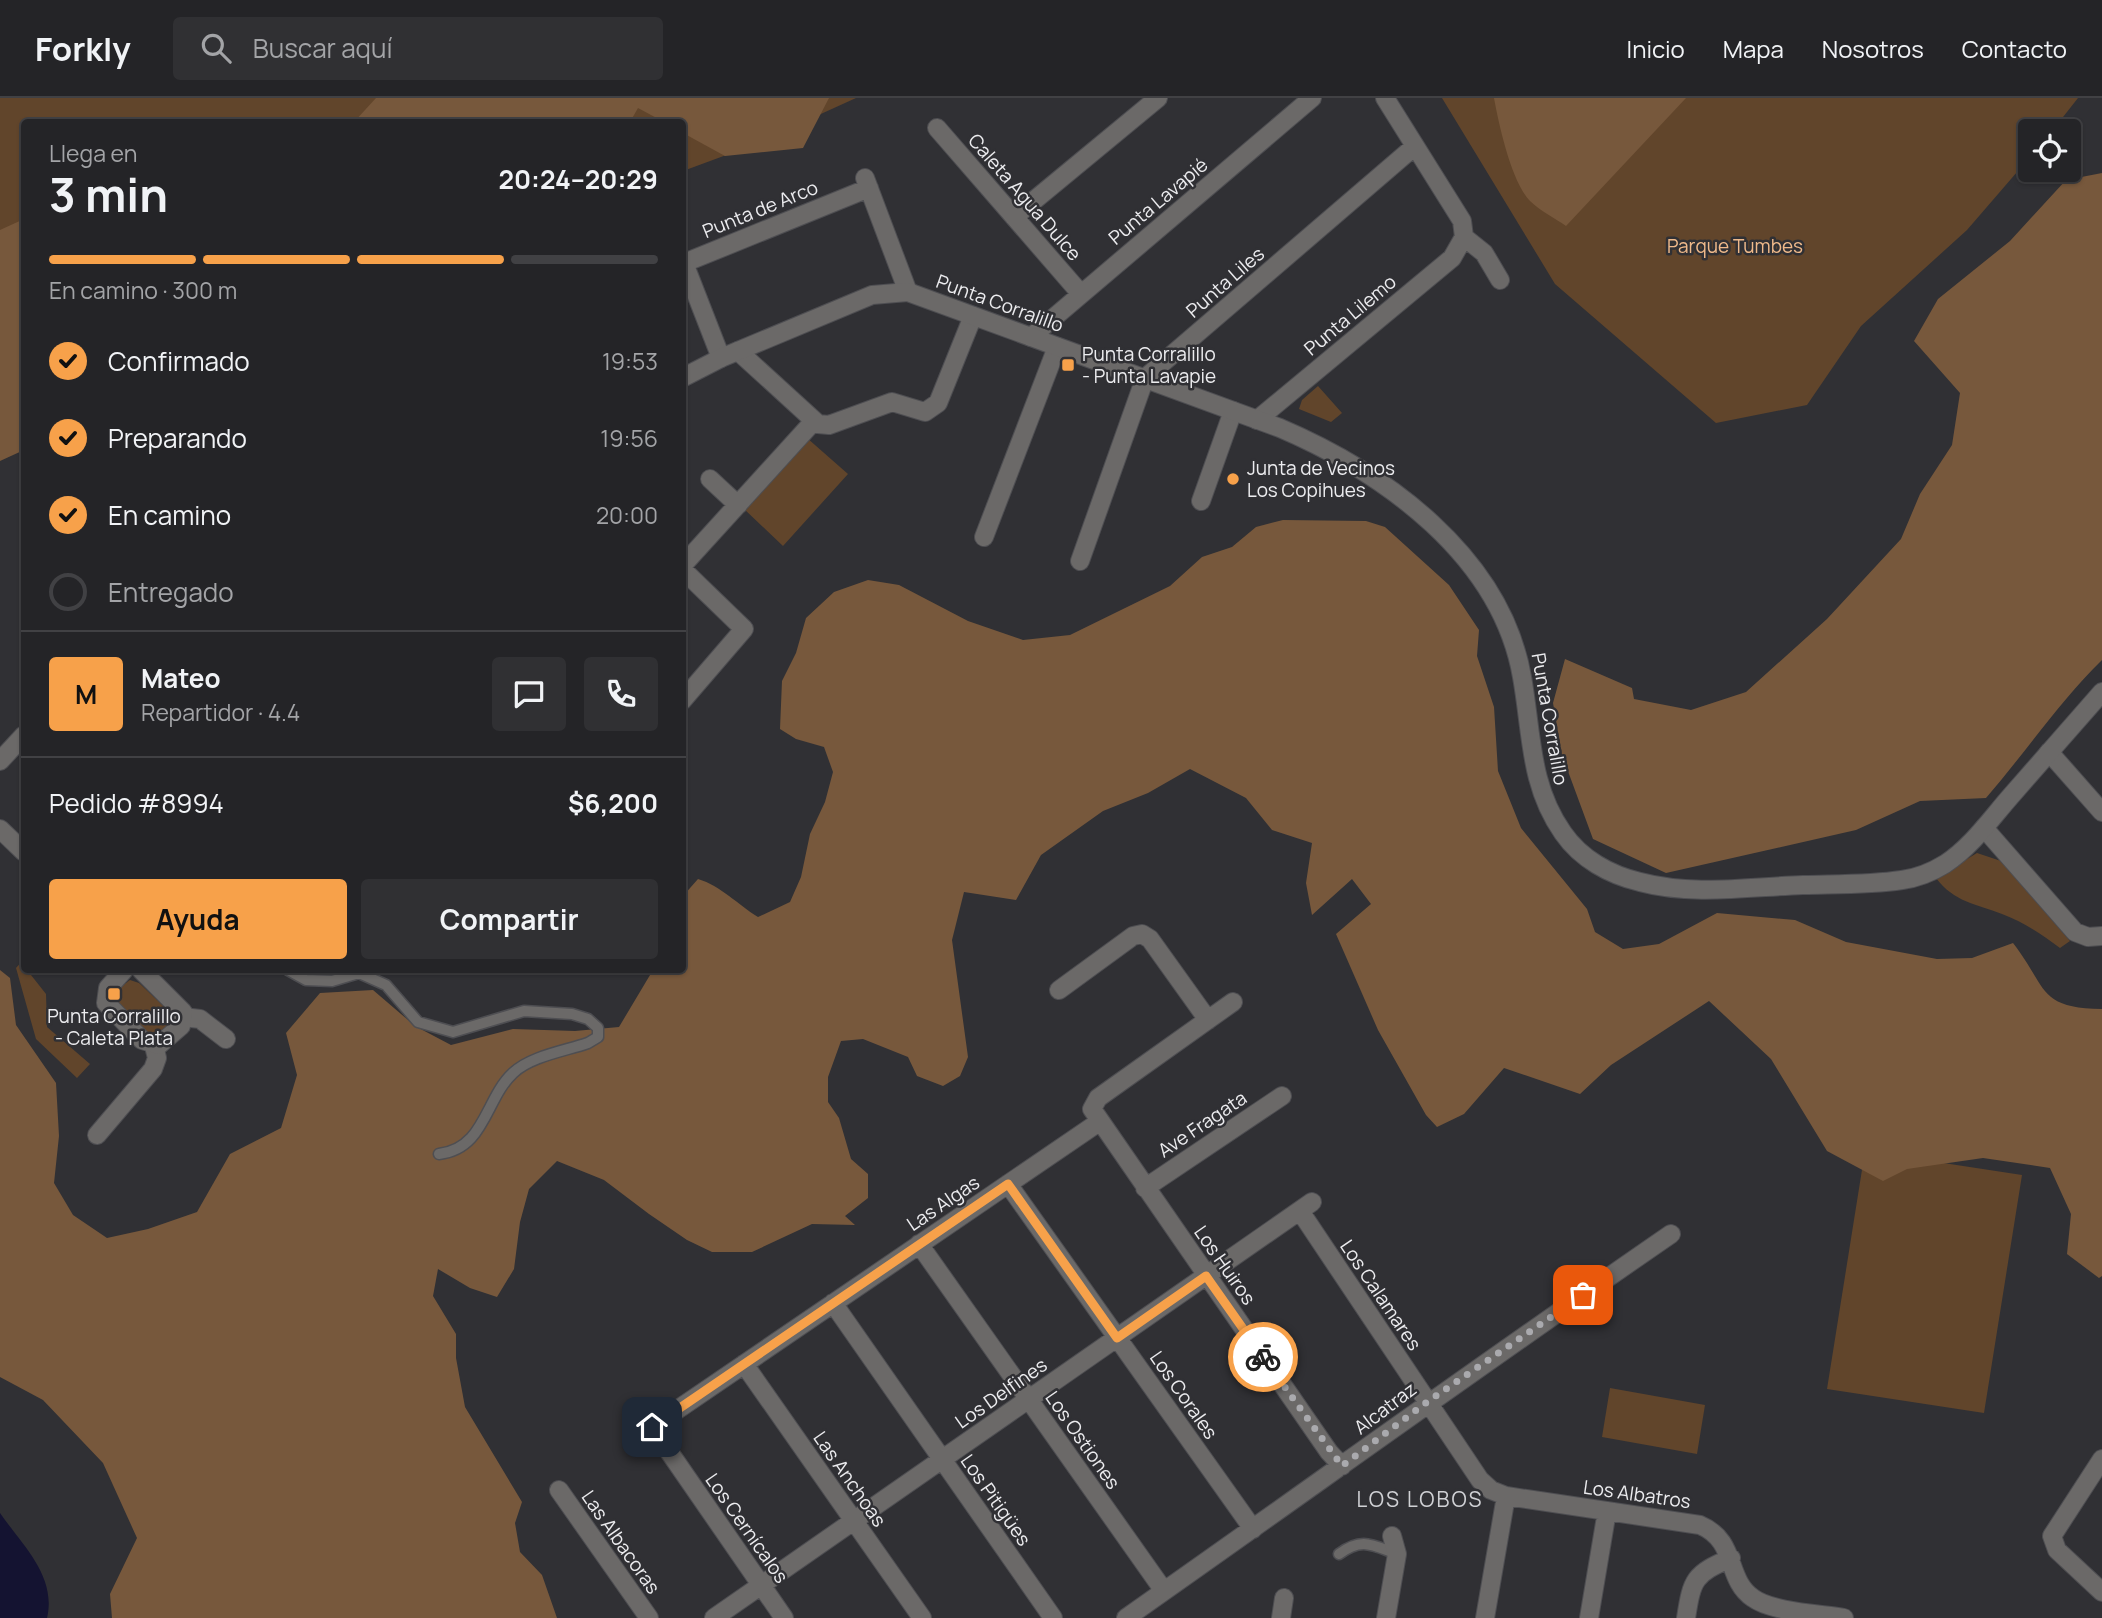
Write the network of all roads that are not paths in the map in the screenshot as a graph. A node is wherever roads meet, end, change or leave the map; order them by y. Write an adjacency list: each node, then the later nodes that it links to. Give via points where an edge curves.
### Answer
1 (1158, 98): 6 (street)
2 (1385, 98): 5 (street)
3 (1306, 100): 12 (street, Punta Lavapié)
4 (937, 128): 6 (street, Caleta Agua Dulce)
5 (1415, 146): 7 (street, via 1462,221); 19 (street, Punta Liles)
6 (1014, 217): 12 (street, Caleta Agua Dulce)
7 (1464, 237): 10 (street, via 1484,253); 21 (street, Punta Lilemo, via 1452,258)
8 (686, 262): 11 (street, Punta de Arco, via 867,182)
9 (686, 268): 17 (street, Punta de Arco)
10 (1500, 280)
11 (908, 292): 13 (street, Punta Corralillo); 16 (street, Punta Corralillo, via 872,295)
12 (1081, 294): 14 (street, Punta Lavapié)
13 (973, 316): 14 (street, Punta Corralillo); 22 (street, via 935,408 925,412 892,402 829,425)
14 (1031, 337): 15 (street, Punta Corralillo)
15 (1057, 346): 19 (street, Punta Corralillo); 26 (street)
16 (738, 351): 17 (street, Punta Corralillo); 22 (street)
17 (721, 358): 18 (street, Punta Corralillo)
18 (686, 376)
19 (1145, 379): 20 (street, Punta Corralillo); 27 (street, Punta Liles)
20 (1233, 411): 21 (street, Punta Corralillo); 24 (street)
21 (1257, 420): 36 (street, Punta Corralillo, via 1309,440 1374,478 1415,510 1475,571 1495,600 1514,643 1534,769 1547,806 1567,839 1606,870 1639,882 1687,889 1902,880 1946,863)
22 (813, 422): 25 (street)
23 (710, 480): 25 (street)
24 (1201, 501)
25 (738, 505): 28 (street)
26 (984, 537)
27 (1080, 561)
28 (686, 564)
29 (686, 572): 31 (street, via 744,629)
30 (2102, 692): 33 (street, Punta Corralillo)
31 (686, 695)
32 (21, 738): 34 (street)
33 (2049, 752): 35 (street); 36 (street, Punta Corralillo)
34 (0, 761)
35 (2102, 812)
36 (1984, 828): 39 (street, via 2075,932)
37 (0, 830): 38 (street)
38 (21, 849)
39 (2102, 936)
40 (121, 973): 50 (street, via 105,996 109,1009)
41 (144, 973): 47 (street, via 178,1005)
42 (293, 973): 43 (lane, via 306,980 332,981)
43 (359, 973)
44 (359, 973): 54 (lane, via 386,985 418,1022 453,1032 524,1010 572,1014 598,1028 598,1037 589,1043 523,1065 494,1099 481,1128 464,1145)
45 (1059, 990): 48 (street, via 1142,934)
46 (1233, 1002): 48 (street)
47 (183, 1017): 49 (street, via 200,1018); 50 (street, via 168,1041)
48 (1208, 1020): 52 (street, via 1095,1101)
49 (226, 1039)
50 (154, 1046): 53 (street, via 157,1058 153,1069)
51 (1282, 1096): 56 (street, Ave Fragata)
52 (1099, 1122): 55 (street, Las Algas); 56 (street, Los Huiros)
53 (97, 1135)
54 (439, 1154)
55 (1008, 1184): 59 (street, Las Algas); 62 (street, Los Corales)
56 (1145, 1188): 60 (street, Los Huiros)
57 (1306, 1206): 60 (street, Los Delfines); 65 (street, Los Calamares)
58 (1671, 1234): 65 (street, Alcatraz)
59 (919, 1244): 61 (street, Las Algas); 64 (street, Los Ostiones)
60 (1206, 1276): 62 (street, Los Delfines); 69 (street, Los Huiros)
61 (833, 1303): 63 (street, Las Algas); 67 (street, Los Pitigües)
62 (1117, 1338): 64 (street, Los Delfines); 74 (street, Los Corales)
63 (744, 1364): 66 (street, Las Algas); 73 (street, Las Anchoas)
64 (1028, 1399): 67 (street, Los Delfines); 80 (street, Los Ostiones)
65 (1427, 1402): 69 (street, Alcatraz); 71 (street, Los Albatros, via 1480,1480)
66 (652, 1427): 79 (street, Los Cernícalos)
67 (942, 1459): 73 (street, Los Delfines); 88 (street, Los Pitigües)
68 (2102, 1459): 81 (street, via 2052,1536 2057,1550)
69 (1342, 1466): 74 (street, Alcatraz)
70 (559, 1490): 84 (street, Las Albacoras)
71 (1506, 1496): 72 (street, Los Albatros); 92 (street)
72 (1607, 1511): 78 (street, Los Albatros, via 1700,1525 1723,1541); 93 (street)
73 (854, 1521): 79 (street, Los Delfines); 87 (street, Las Anchoas)
74 (1253, 1529): 80 (street, Alcatraz)
75 (1392, 1536): 77 (street)
76 (1339, 1554): 77 (lane, via 1355,1543)
77 (1396, 1554): 91 (street)
78 (1731, 1558): 83 (street, Los Albatros, via 1743,1589 1758,1602); 94 (street, via 1695,1578)
79 (761, 1585): 85 (street, Los Delfines); 86 (street, Los Cernícalos)
80 (1164, 1591): 89 (street, Alcatraz)
81 (2102, 1592)
82 (1284, 1598): 90 (street)
83 (1786, 1613): 95 (street, Los Albatros)
84 (649, 1618)
85 (714, 1618)
86 (784, 1618)
87 (922, 1618)
88 (1053, 1618)
89 (1126, 1618)
90 (1281, 1618)
91 (1386, 1618)
92 (1485, 1618)
93 (1590, 1618)
94 (1686, 1618)
95 (1844, 1618)

